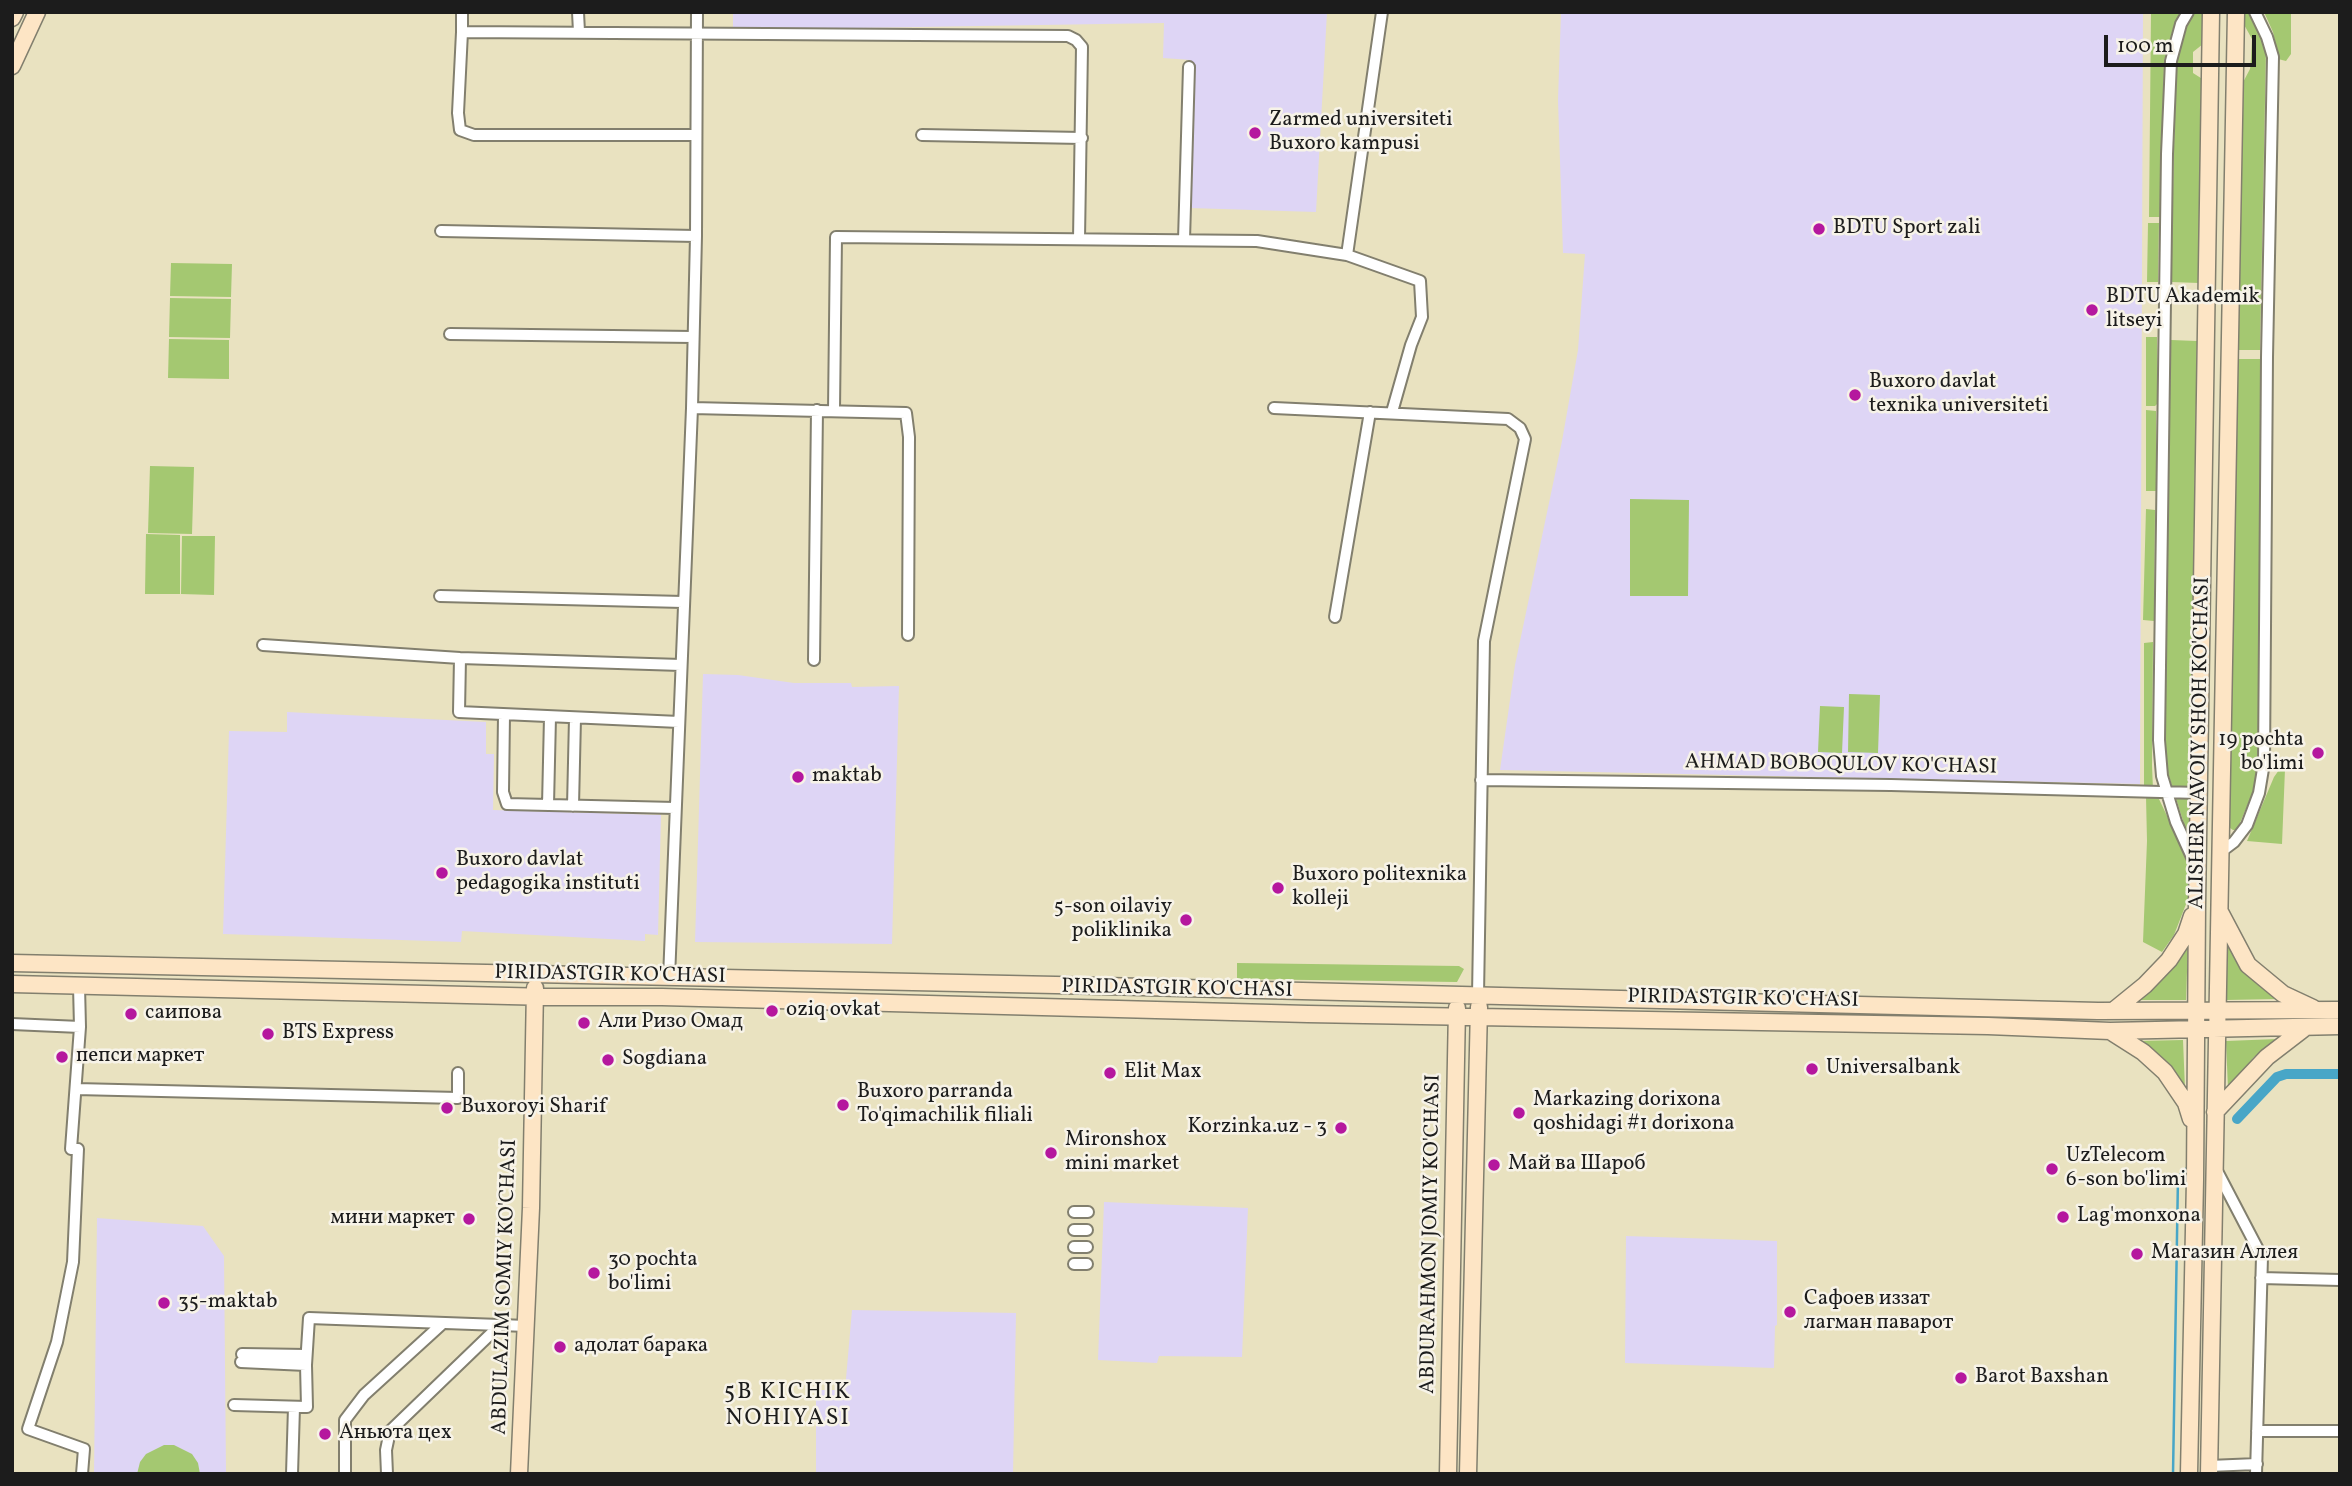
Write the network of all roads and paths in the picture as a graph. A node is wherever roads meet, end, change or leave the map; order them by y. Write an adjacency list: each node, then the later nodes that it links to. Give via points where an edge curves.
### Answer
1 (15, 12): 11 (main road)
2 (37, 12): 15 (main road)
3 (462, 12): 12 (street)
4 (578, 12): 13 (street)
5 (697, 12): 14 (street)
6 (1382, 12): 24 (street)
7 (2188, 12): 46 (street, via 2171,61 2159,703 2159,759)
8 (2211, 12): 47 (main road, ALISHER NAVOIY SHOH KO'CHASI)
9 (2236, 12): 51 (main road, ALISHER NAVOIY SHOH KO'CHASI)
10 (2255, 12): 51 (street, via 2273,57 2264,763 2247,825)
11 (12, 18)
12 (462, 32): 13 (street); 17 (street, via 460,130 474,135)
13 (579, 32): 14 (street)
14 (697, 35): 17 (street); 19 (street, via 1068,37 1082,47)
15 (12, 65)
16 (1189, 67): 23 (street)
17 (696, 135): 21 (street)
18 (922, 135): 19 (street)
19 (1082, 138): 22 (street)
20 (441, 231): 21 (street)
21 (696, 236): 26 (street)
22 (1079, 239): 23 (street); 30 (street, via 836,237)
23 (1184, 240): 24 (street, via 1257,241)
24 (1347, 256): 32 (street, via 1420,281 1422,317)
25 (450, 334): 26 (street)
26 (693, 337): 27 (street)
27 (692, 408): 29 (street); 34 (street)
28 (1274, 408): 31 (street)
29 (817, 410): 30 (street); 39 (street)
30 (834, 410): 36 (street, via 906,413)
31 (1370, 412): 32 (street); 35 (street)
32 (1392, 412): 45 (street, via 1508,419 1525,439 1484,640)
33 (440, 596): 34 (street)
34 (683, 602): 40 (street)
35 (1335, 617)
36 (908, 635)
37 (263, 645): 38 (street)
38 (460, 658): 40 (street); 41 (street, via 459,712)
39 (814, 660)
40 (681, 665): 44 (street)
41 (504, 715): 42 (street); 48 (street, via 503,798 507,804)
42 (550, 717): 43 (street); 48 (street)
43 (575, 718): 44 (street); 49 (street)
44 (679, 722): 50 (street)
45 (1481, 780): 46 (street, AHMAD BOBOQULOV KO'CHASI); 61 (street)
46 (2167, 793): 47 (street, AHMAD BOBOQULOV KO'CHASI); 52 (street)
47 (2199, 793): 52 (main road, ALISHER NAVOIY SHOH KO'CHASI)
48 (548, 806): 49 (street)
49 (573, 806): 50 (street)
50 (675, 808): 57 (street)
51 (2222, 851): 54 (main road, ALISHER NAVOIY SHOH KO'CHASI)
52 (2197, 869): 53 (main road, ALISHER NAVOIY SHOH KO'CHASI)
53 (2197, 904): 63 (main road, ALISHER NAVOIY SHOH KO'CHASI); 67 (main road, via 2186,934 2169,960)
54 (2219, 911): 64 (main road, ALISHER NAVOIY SHOH KO'CHASI); 65 (main road, via 2248,965 2263,980)
55 (12, 963): 56 (main road, PIRIDASTGIR KO'CHASI)
56 (536, 975): 57 (main road, PIRIDASTGIR KO'CHASI); 62 (main road, ABDULAZIM SOMIY KO'CHASI)
57 (669, 978): 60 (main road, PIRIDASTGIR KO'CHASI)
58 (12, 985): 59 (main road, PIRIDASTGIR KO'CHASI)
59 (79, 986): 62 (main road, PIRIDASTGIR KO'CHASI); 72 (street)
60 (1457, 995): 61 (main road, PIRIDASTGIR KO'CHASI); 68 (main road, ABDURAHMON JOMIY KO'CHASI)
61 (1478, 995): 67 (main road, PIRIDASTGIR KO'CHASI); 69 (main road, ABDURAHMON JOMIY KO'CHASI)
62 (535, 996): 68 (main road, PIRIDASTGIR KO'CHASI); 94 (main road, ABDULAZIM SOMIY KO'CHASI)
63 (2196, 1010): 64 (main road, PIRIDASTGIR KO'CHASI); 67 (main road, PIRIDASTGIR KO'CHASI); 75 (main road, ALISHER NAVOIY SHOH KO'CHASI)
64 (2216, 1010): 65 (main road, PIRIDASTGIR KO'CHASI); 74 (main road, ALISHER NAVOIY SHOH KO'CHASI)
65 (2319, 1010): 66 (main road, PIRIDASTGIR KO'CHASI)
66 (2340, 1010)
67 (2113, 1011)
68 (1457, 1016): 69 (main road, PIRIDASTGIR KO'CHASI); 108 (main road, ABDURAHMON JOMIY KO'CHASI)
69 (1479, 1016): 76 (main road, PIRIDASTGIR KO'CHASI); 109 (main road, ABDURAHMON JOMIY KO'CHASI)
70 (12, 1024): 72 (street)
71 (2340, 1026): 73 (main road, PIRIDASTGIR KO'CHASI)
72 (79, 1027): 78 (street)
73 (2306, 1027): 74 (main road, PIRIDASTGIR KO'CHASI); 79 (main road, via 2267,1057)
74 (2216, 1029): 75 (main road, PIRIDASTGIR KO'CHASI); 79 (main road, ALISHER NAVOIY SHOH KO'CHASI)
75 (2196, 1030): 76 (main road, PIRIDASTGIR KO'CHASI); 80 (main road, ALISHER NAVOIY SHOH KO'CHASI)
76 (2110, 1031): 80 (main road, via 2165,1072 2186,1103)
77 (458, 1073): 78 (street, via 458,1098)
78 (76, 1089): 103 (street, via 71,1149 79,1149 73,1262 57,1342 28,1429 84,1449)
79 (2215, 1112): 81 (main road, ALISHER NAVOIY SHOH KO'CHASI)
80 (2194, 1128): 110 (main road, ALISHER NAVOIY SHOH KO'CHASI)
81 (2214, 1166): 90 (street, via 2262,1257); 102 (main road, ALISHER NAVOIY SHOH KO'CHASI)
82 (1074, 1212): 83 (street)
83 (1088, 1212)
84 (1074, 1230): 85 (street)
85 (1087, 1230)
86 (1074, 1247): 87 (street)
87 (1087, 1247)
88 (1074, 1264): 89 (street)
89 (1087, 1264)
90 (2261, 1278): 91 (street); 99 (street)
91 (2340, 1280)
92 (443, 1323): 93 (street); 96 (street, via 309,1318); 105 (street, via 364,1395 345,1420)
93 (500, 1325): 94 (street); 106 (street, via 390,1431)
94 (527, 1326): 107 (main road, ABDULAZIM SOMIY KO'CHASI)
95 (242, 1358): 96 (street)
96 (306, 1360): 98 (street, via 307,1407)
97 (234, 1405): 98 (street)
98 (293, 1407): 104 (street)
99 (2257, 1431): 100 (street); 101 (street)
100 (2340, 1431)
101 (2257, 1469): 102 (street)
102 (2209, 1470)
103 (82, 1474)
104 (292, 1474)
105 (345, 1474)
106 (387, 1474)
107 (519, 1474)
108 (1448, 1474)
109 (1468, 1474)
110 (2189, 1474)

